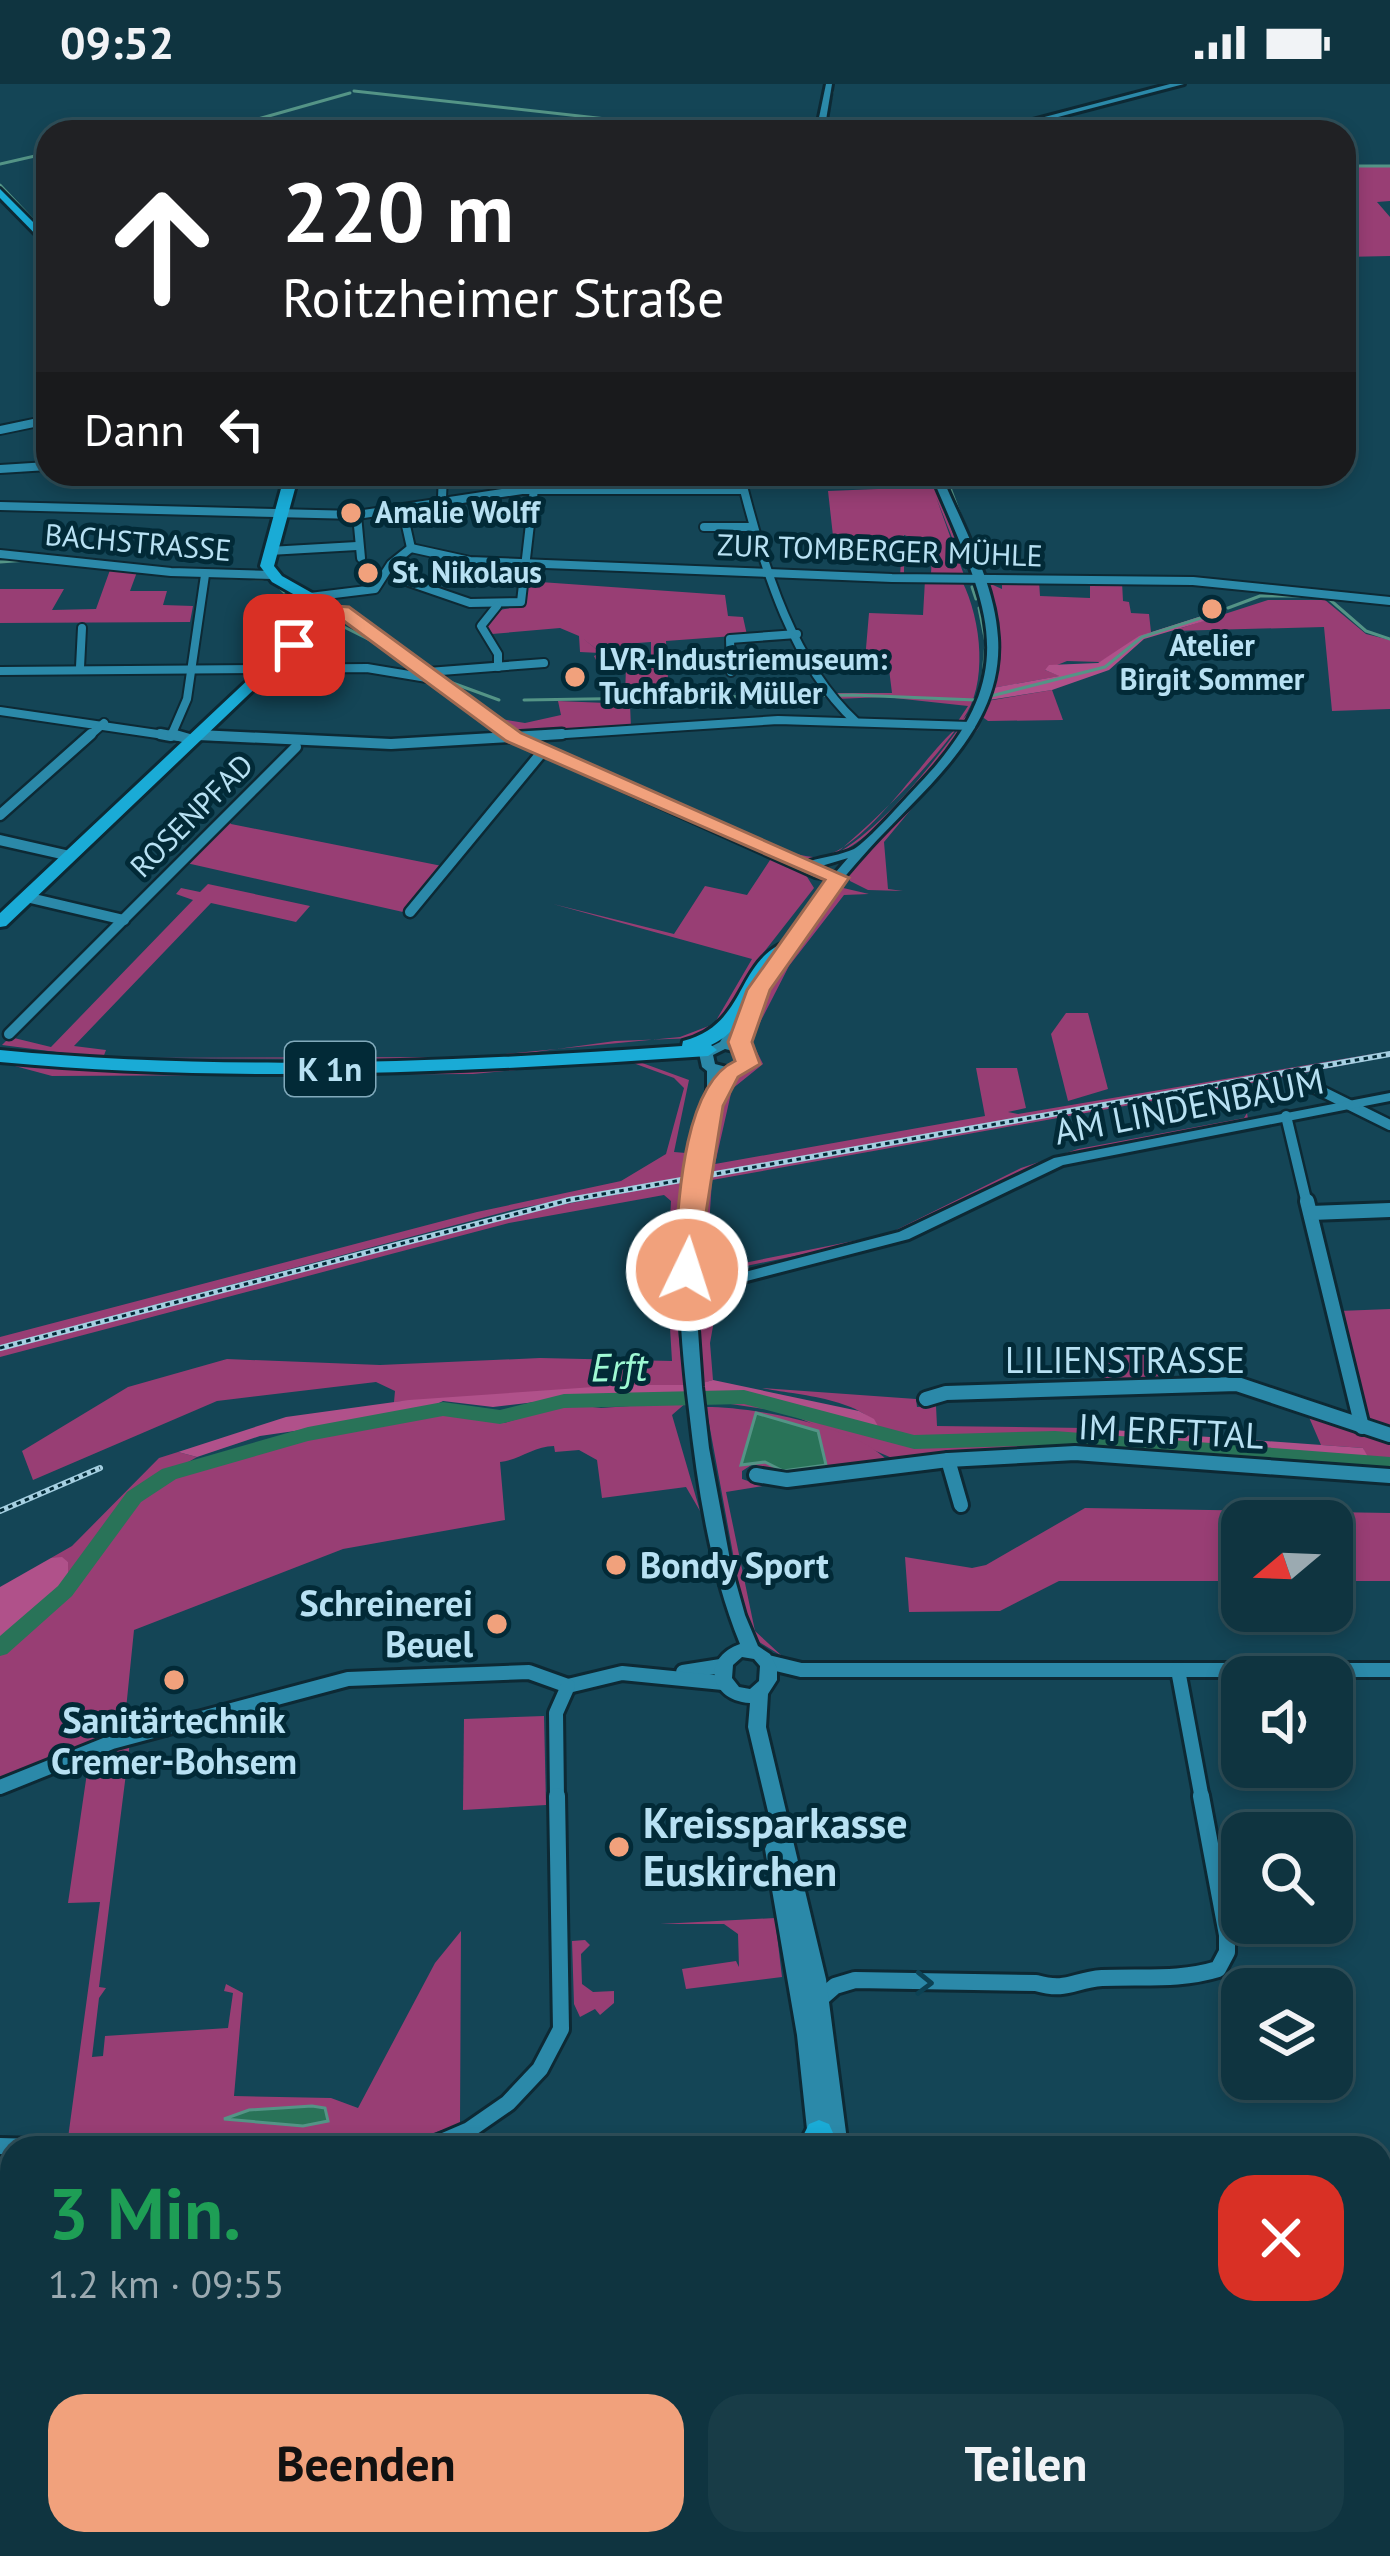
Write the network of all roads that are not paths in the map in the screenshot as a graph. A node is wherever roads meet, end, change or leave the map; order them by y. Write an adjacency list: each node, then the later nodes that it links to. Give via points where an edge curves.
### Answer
1 (830, 84): 3 (street)
2 (1180, 84): 4 (main road)
3 (822, 120)
4 (1038, 120)
5 (0, 192): 6 (main road)
6 (36, 230)
7 (36, 238): 8 (main road)
8 (17, 239)
9 (36, 422): 10 (street)
10 (0, 430)
11 (36, 467): 12 (street)
12 (0, 469)
13 (288, 486): 19 (main road)
14 (442, 486): 17 (street)
15 (941, 486): 35 (street)
16 (535, 489): 17 (street); 22 (street); 25 (street, via 746,490)
17 (442, 498): 20 (street)
18 (0, 506): 19 (street)
19 (279, 513): 23 (street); 28 (main road)
20 (395, 513): 23 (street); 27 (street, via 406,522)
21 (475, 513): 22 (street)
22 (532, 513): 31 (street)
23 (357, 514): 26 (street)
24 (704, 527): 25 (street)
25 (753, 527): 32 (street)
26 (357, 546): 28 (street); 30 (street)
27 (411, 548): 31 (street, ZUR TOMBERGER MÜHLE); 36 (street)
28 (268, 551): 33 (main road)
29 (0, 554): 34 (street, BACHSTRASSE)
30 (361, 558)
31 (526, 563): 32 (street, ZUR TOMBERGER MÜHLE); 39 (street, via 522,600)
32 (771, 573): 35 (street, ZUR TOMBERGER MÜHLE); 42 (street)
33 (272, 575): 34 (street, BACHSTRASSE); 37 (main road)
34 (204, 576): 46 (street)
35 (975, 577): 38 (street, ZUR TOMBERGER MÜHLE, via 1205,582); 54 (street, via 993,635 985,698)
36 (382, 580): 37 (street, via 364,592); 39 (street)
37 (310, 597): 40 (main road)
38 (1390, 601)
39 (498, 605): 45 (street, via 482,626)
40 (327, 609): 47 (main road); 50 (street, via 351,616)
41 (82, 628): 44 (street)
42 (797, 634): 49 (street, via 730,639); 53 (street, via 827,696)
43 (544, 663): 45 (street)
44 (80, 667): 46 (street); 48 (street)
45 (498, 667): 50 (street)
46 (191, 668): 47 (street); 55 (street)
47 (268, 669): 50 (street); 56 (main road)
48 (0, 671)
49 (730, 672)
50 (431, 676): 57 (street)
51 (0, 711): 52 (street)
52 (104, 722): 55 (street); 60 (street)
53 (855, 722): 54 (street); 57 (street, via 781,719)
54 (971, 727): 62 (street)
55 (171, 736): 56 (street)
56 (195, 737): 58 (street); 63 (main road)
57 (514, 737): 58 (street); 59 (street)
58 (296, 747): 69 (street, ROSENPFAD)
59 (543, 751): 64 (street); 68 (street)
60 (0, 815)
61 (0, 840): 63 (street)
62 (863, 848): 65 (street); 66 (street)
63 (70, 856): 67 (main road)
64 (789, 858): 65 (street); 66 (street)
65 (814, 864): 66 (street)
66 (838, 878): 71 (street)
67 (26, 897): 69 (street, ROSENPFAD); 70 (main road)
68 (410, 912)
69 (124, 920): 72 (street, ROSENPFAD)
70 (0, 922)
71 (784, 947): 74 (street); 75 (main road, K 1n, via 717,1038)
72 (9, 1034)
73 (0, 1058): 75 (main road, K 1n, via 405,1069)
74 (720, 1058): 75 (main road, K 1n, via 660,1052); 84 (street, via 695,1177)
75 (557, 1062)
76 (1299, 1080): 78 (street)
77 (1390, 1097): 78 (street, AM LINDENBAUM)
78 (1352, 1103): 79 (street, AM LINDENBAUM); 80 (street)
79 (1286, 1116): 82 (street); 83 (street, AM LINDENBAUM, via 1059,1161 904,1236)
80 (1390, 1125)
81 (1390, 1210): 82 (street)
82 (1311, 1213): 88 (street)
83 (771, 1269): 84 (street, AM LINDENBAUM); 85 (street, AM LINDENBAUM)
84 (687, 1277): 85 (street, AM LINDENBAUM); 86 (street)
85 (716, 1284): 86 (street)
86 (689, 1317): 96 (street)
87 (926, 1399): 88 (street, LILIENSTRASSE, via 1228,1383)
88 (1362, 1427): 89 (street, LILIENSTRASSE)
89 (1390, 1435)
90 (948, 1460): 91 (street, IM ERFTTAL, via 787,1480); 92 (street, IM ERFTTAL, via 1086,1454); 93 (street)
91 (756, 1475)
92 (1390, 1476)
93 (961, 1505)
94 (1178, 1670): 95 (street); 96 (street); 100 (street, one-way to 94, via 855,1980 1061,1990 1095,1978 1198,1977 1218,1969 1227,1935)
95 (1390, 1670)
96 (746, 1672): 97 (street, via 590,1676); 99 (street)
97 (568, 1686): 98 (street, via 529,1672 348,1679 124,1738); 101 (street, via 556,1710 562,2029 526,2084)
98 (0, 1787)
99 (771, 1801): 100 (street); 102 (street)
100 (819, 2000): 103 (street)
101 (453, 2136)
102 (821, 2136)
103 (822, 2136)

